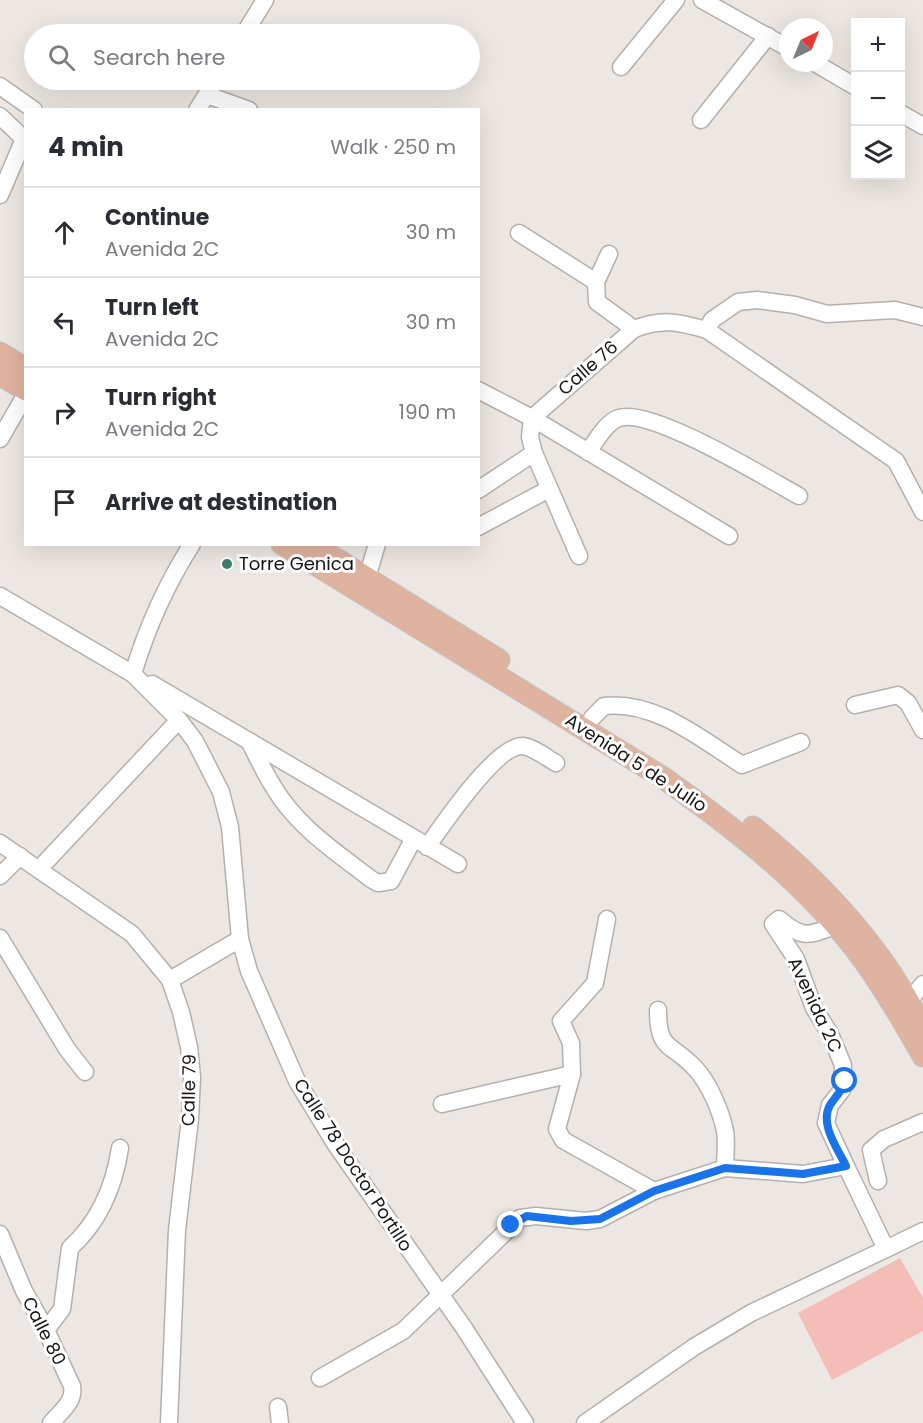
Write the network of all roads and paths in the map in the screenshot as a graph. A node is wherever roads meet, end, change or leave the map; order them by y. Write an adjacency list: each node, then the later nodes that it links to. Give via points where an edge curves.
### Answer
1 (265, 0): 4 (street)
2 (676, 0): 7 (street)
3 (702, 0): 5 (street)
4 (250, 24)
5 (768, 36): 6 (street); 18 (street)
6 (779, 43)
7 (621, 67)
8 (830, 72): 9 (street)
9 (851, 85)
10 (0, 86): 13 (street)
11 (210, 90): 12 (street)
12 (207, 94): 14 (street); 15 (street)
13 (31, 108)
14 (198, 108)
15 (244, 108)
16 (0, 116): 20 (street, via 24,139)
17 (905, 116): 19 (street)
18 (701, 120)
19 (923, 126)
20 (0, 195)
21 (519, 233): 23 (street)
22 (609, 254): 23 (street)
23 (596, 282): 25 (street, via 597,302)
24 (923, 317): 26 (street, via 895,310 827,314 757,300 738,302 712,320)
25 (634, 329): 26 (street, Calle 76, via 654,322 676,322); 33 (street, Calle 76)
26 (707, 330): 40 (street, via 896,461)
27 (0, 353): 28 (main road)
28 (24, 368)
29 (0, 375): 30 (main road)
30 (24, 391)
31 (480, 391): 33 (street)
32 (24, 396): 34 (street)
33 (532, 418): 35 (street); 36 (street, via 530,437)
34 (0, 439)
35 (588, 452): 39 (street, via 610,422 634,416 662,423); 42 (street)
36 (534, 453): 37 (street); 38 (street)
37 (480, 488)
38 (549, 489): 41 (street); 47 (street)
39 (800, 496)
40 (923, 512)
41 (480, 526)
42 (729, 536)
43 (191, 546): 50 (street, via 144,635)
44 (285, 546): 65 (main road, Avenida 5 de Julio, via 662,777 764,854)
45 (315, 546): 48 (main road, Avenida 5 de Julio)
46 (376, 546): 48 (street)
47 (579, 556)
48 (367, 578): 52 (main road, Avenida 5 de Julio)
49 (0, 596): 50 (street, Calle 78 Doctor Portillo)
50 (133, 674): 53 (street, Calle 78 Doctor Portillo); 55 (street)
51 (855, 705): 54 (street, via 898,695 908,703)
52 (592, 718): 56 (street, via 604,706 625,704 654,712 742,765); 70 (main road, Avenida 5 de Julio, via 719,799 776,846 837,905 877,952)
53 (179, 720): 62 (street); 67 (street, Calle 78 Doctor Portillo, via 209,764 221,792 230,827)
54 (923, 730)
55 (249, 740): 59 (street); 59 (street, via 273,788 308,830 371,879 378,883 391,881)
56 (801, 742)
57 (556, 763): 59 (street, via 524,746 512,748)
58 (0, 843): 60 (street, Calle 79)
59 (420, 843): 61 (street)
60 (20, 856): 62 (street, Calle 79); 63 (street)
61 (458, 864)
62 (39, 869): 68 (street, Calle 79, via 132,934)
63 (0, 876)
64 (607, 919): 75 (street, via 595,983 561,1021 571,1043)
65 (835, 926): 73 (main road, Avenida 5 de Julio, via 864,961); 79 (street, Avenida 2C, via 808,936 779,920 773,924 796,960 814,1008 843,1065 842,1090 830,1105 826,1124)
66 (0, 938): 74 (street)
67 (240, 939): 68 (street); 86 (street, Calle 78 Doctor Portillo, via 269,1023 297,1081 336,1145)
68 (170, 980): 90 (street, Calle 79, via 189,1047 192,1077 177,1230)
69 (923, 984): 70 (street)
70 (908, 1002): 72 (main road, Avenida 5 de Julio)
71 (658, 1010): 80 (street, via 658,1032 666,1045 695,1068 711,1093 725,1131)
72 (923, 1026)
73 (923, 1056)
74 (85, 1072)
75 (572, 1074): 76 (street); 82 (street, via 558,1134 579,1150)
76 (442, 1104)
77 (923, 1122): 81 (street, via 884,1139 871,1150)
78 (120, 1148): 87 (street, via 110,1193 83,1236 70,1248 62,1309)
79 (846, 1166): 80 (street, via 803,1174); 85 (street)
80 (725, 1168): 82 (street)
81 (878, 1181)
82 (654, 1191): 86 (street, via 600,1219 520,1218)
83 (923, 1231): 85 (street)
84 (0, 1234): 87 (street, Calle 80)
85 (886, 1250): 92 (street, via 751,1313 694,1347)
86 (442, 1297): 88 (street, via 388,1341); 91 (street, Calle 78 Doctor Portillo)
87 (46, 1330): 89 (street, Calle 80, via 74,1395)
88 (320, 1378)
89 (51, 1423)
90 (169, 1423)
91 (525, 1423)
92 (585, 1423)

